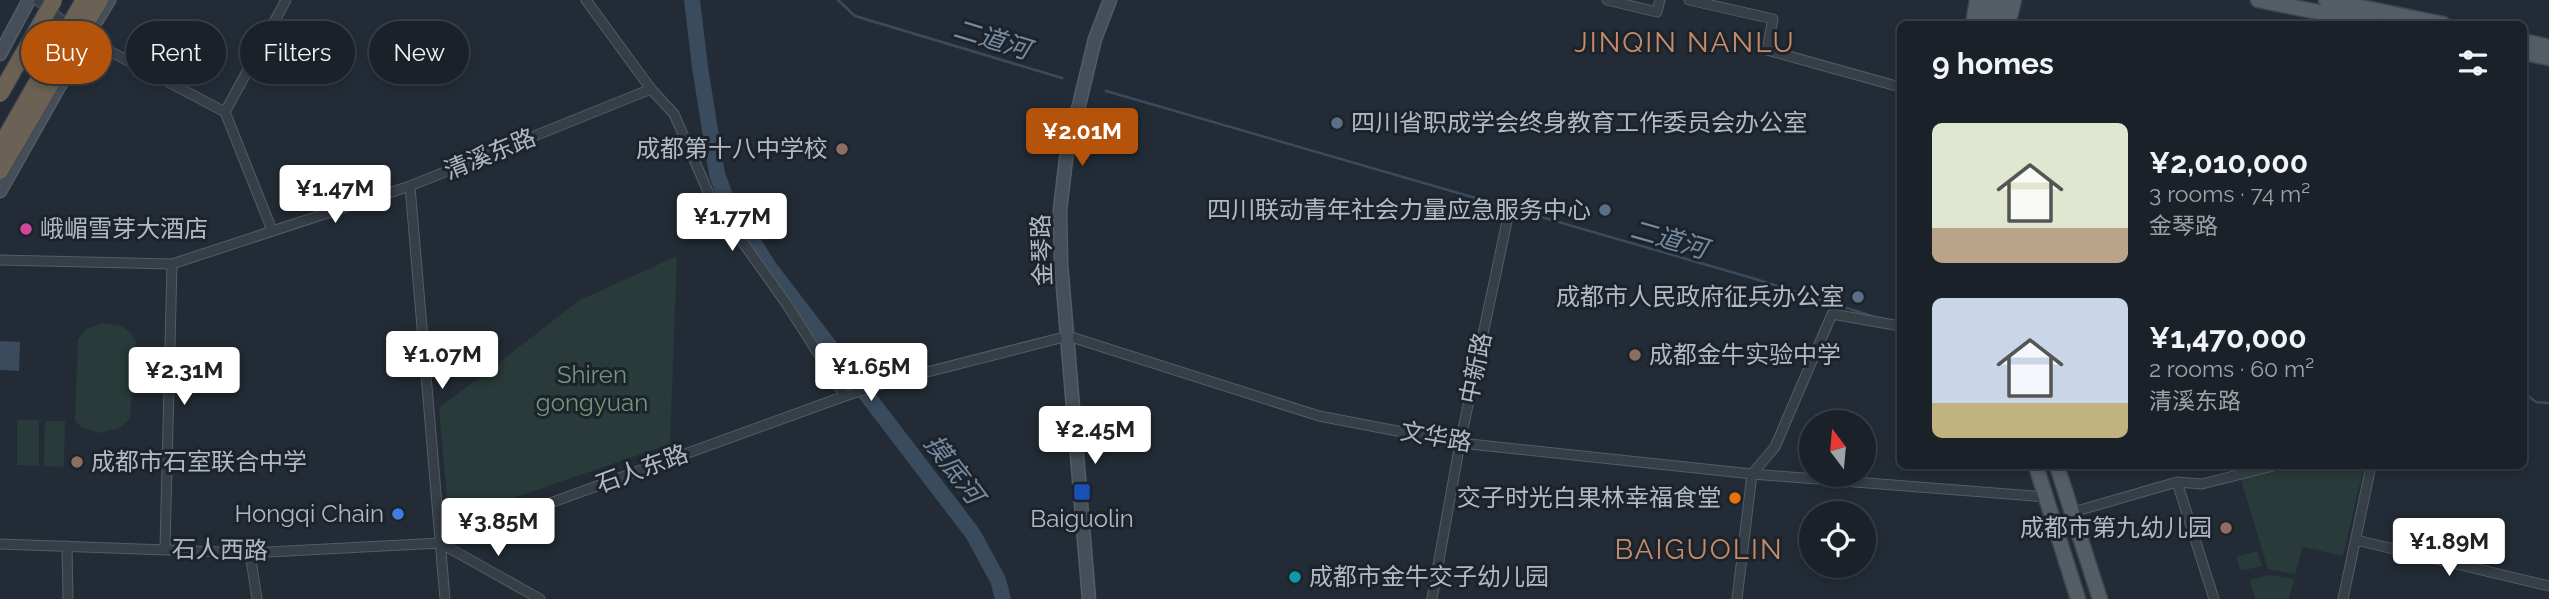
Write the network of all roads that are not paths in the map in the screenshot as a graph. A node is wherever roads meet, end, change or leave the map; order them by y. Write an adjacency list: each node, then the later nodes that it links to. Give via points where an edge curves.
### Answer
1 (29, 0): 30 (street)
2 (39, 0): 19 (street); 33 (highway)
3 (54, 0): 37 (highway, bridge)
4 (84, 0): 39 (highway, bridge)
5 (100, 0): 40 (highway, bridge)
6 (109, 0): 20 (street)
7 (286, 0): 38 (street)
8 (586, 0): 36 (street)
9 (1110, 0): 48 (street, 金琴路, via 1095,39 1066,159 1060,210)
10 (1607, 0): 11 (street, via 1657,12)
11 (1660, 0)
12 (1689, 0): 35 (street, via 1773,19 1768,50)
13 (1977, 0): 21 (main road)
14 (1988, 0): 22 (main road)
15 (2000, 0): 23 (main road)
16 (2014, 0): 24 (main road)
17 (2258, 0): 25 (main road)
18 (2326, 0): 26 (main road)
19 (64, 21)
20 (97, 21)
21 (1974, 21)
22 (1984, 21)
23 (1996, 21)
24 (2009, 21)
25 (2363, 21)
26 (2428, 21)
27 (2527, 42): 28 (main road)
28 (2549, 47)
29 (112, 53): 38 (street)
30 (0, 54)
31 (2527, 54): 32 (main road)
32 (2549, 58)
33 (0, 72)
34 (61, 84): 42 (street)
35 (1897, 86)
36 (651, 89): 41 (street, 清溪东路); 49 (street, via 674,114 710,196)
37 (0, 94)
38 (225, 112): 44 (street)
39 (0, 147)
40 (0, 171)
41 (410, 186): 44 (street, 清溪东路); 60 (street)
42 (0, 191)
43 (1507, 221): 50 (street, 中新路)
44 (272, 230): 46 (street, 清溪东路)
45 (0, 260): 46 (street, 清溪东路)
46 (172, 264): 63 (street)
47 (1897, 325): 55 (street, via 1832,314 1775,447)
48 (1068, 336): 49 (street); 50 (street, 文华路, via 1319,416); 70 (street, 金琴路)
49 (845, 396): 60 (street, 石人东路)
50 (1460, 443): 55 (street, 文华路); 71 (street, 中新路)
51 (2037, 469): 57 (main road)
52 (2058, 469): 58 (main road)
53 (2261, 469): 56 (street, via 2202,484)
54 (2370, 469): 59 (street)
55 (1752, 474): 57 (street, 文华路); 72 (street)
56 (2177, 482): 58 (street); 75 (street)
57 (2046, 497): 73 (main road)
58 (2073, 512): 74 (main road)
59 (2356, 540): 65 (street); 76 (street)
60 (440, 542): 64 (street, 石人西路); 68 (street); 69 (street)
61 (0, 544): 62 (street, 石人西路)
62 (67, 546): 63 (street, 石人西路); 66 (street)
63 (165, 548): 64 (street, 石人西路)
64 (250, 553): 67 (street)
65 (2549, 586)
66 (68, 599)
67 (257, 599)
68 (445, 599)
69 (540, 599)
70 (1089, 599)
71 (1432, 599)
72 (1737, 599)
73 (2078, 599)
74 (2100, 599)
75 (2214, 599)
76 (2343, 599)

